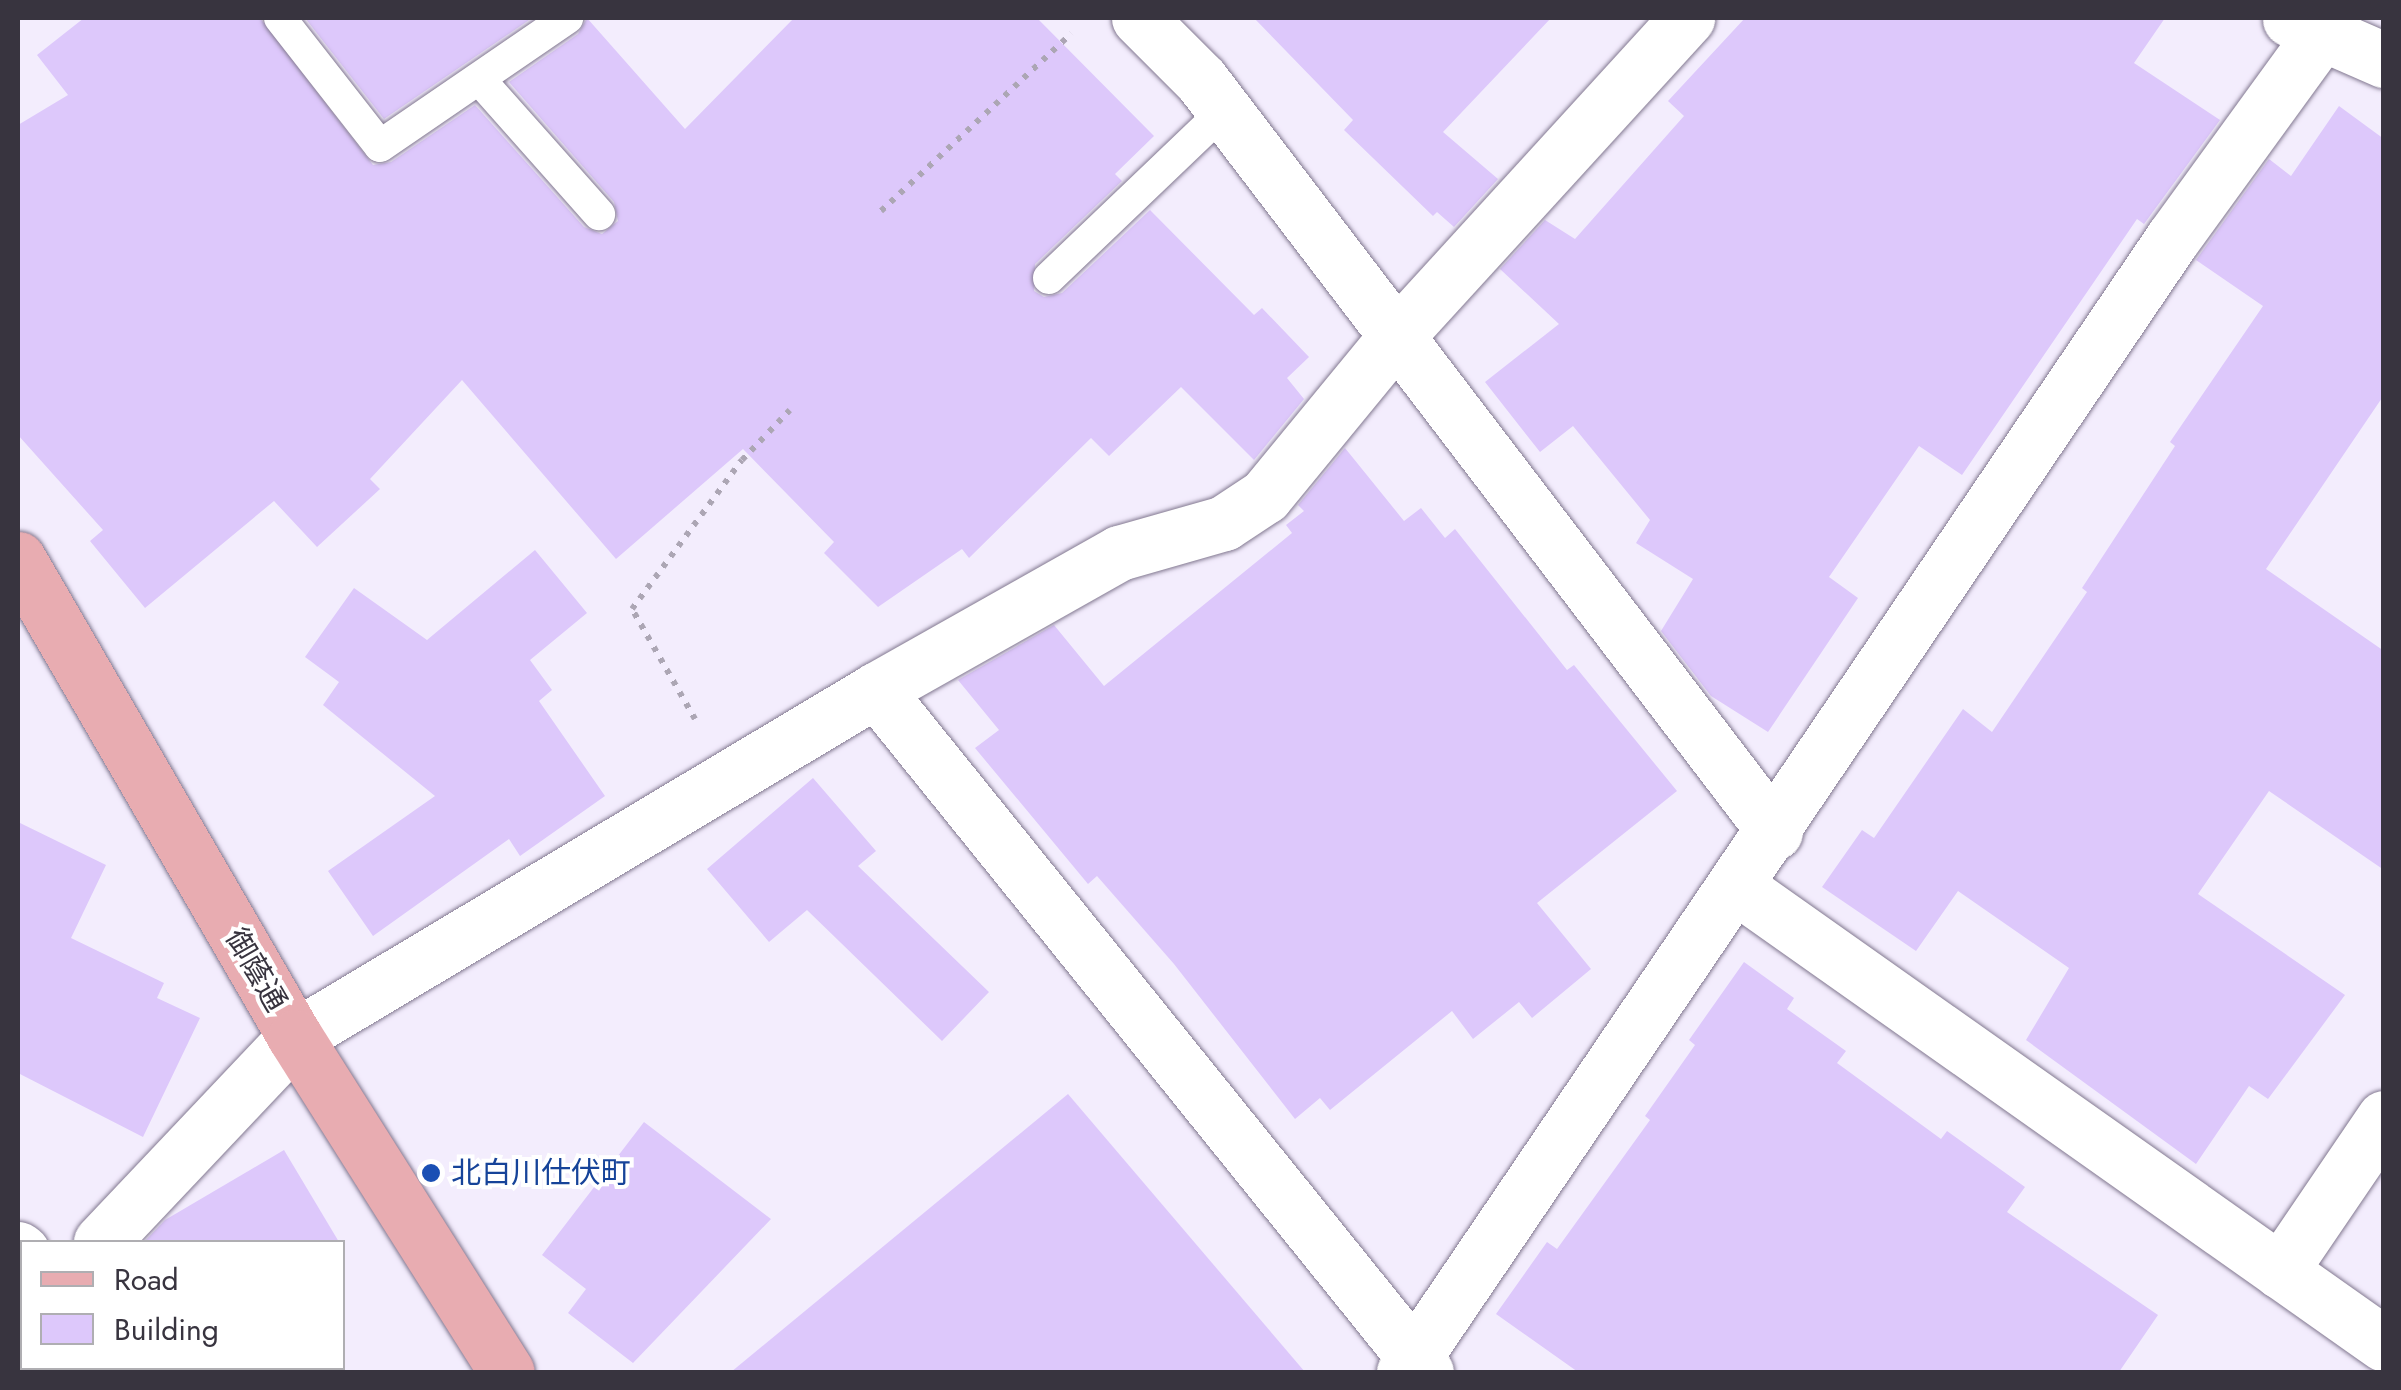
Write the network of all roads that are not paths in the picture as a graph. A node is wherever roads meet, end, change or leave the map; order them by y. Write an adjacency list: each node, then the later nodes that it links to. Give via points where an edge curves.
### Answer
1 (280, 18): 7 (lane, via 380,146)
2 (567, 18): 7 (lane)
3 (1138, 18): 8 (street)
4 (1687, 18): 11 (street)
5 (2314, 23): 6 (street); 14 (street)
6 (2384, 60)
7 (479, 78): 9 (lane)
8 (1224, 111): 10 (lane); 11 (street)
9 (598, 214)
10 (1050, 278)
11 (1394, 339): 13 (street, via 1265,496 1224,523 1120,553); 14 (street)
12 (18, 560): 16 (main road, 御蔭通)
13 (876, 690): 16 (street); 21 (street)
14 (1775, 832): 15 (street)
15 (1737, 887): 19 (street); 21 (street)
16 (295, 1037): 18 (street); 22 (main road, 御蔭通)
17 (2384, 1118): 19 (street)
18 (103, 1240)
19 (2280, 1271): 20 (street)
20 (2384, 1344)
21 (1414, 1369)
22 (508, 1372)

